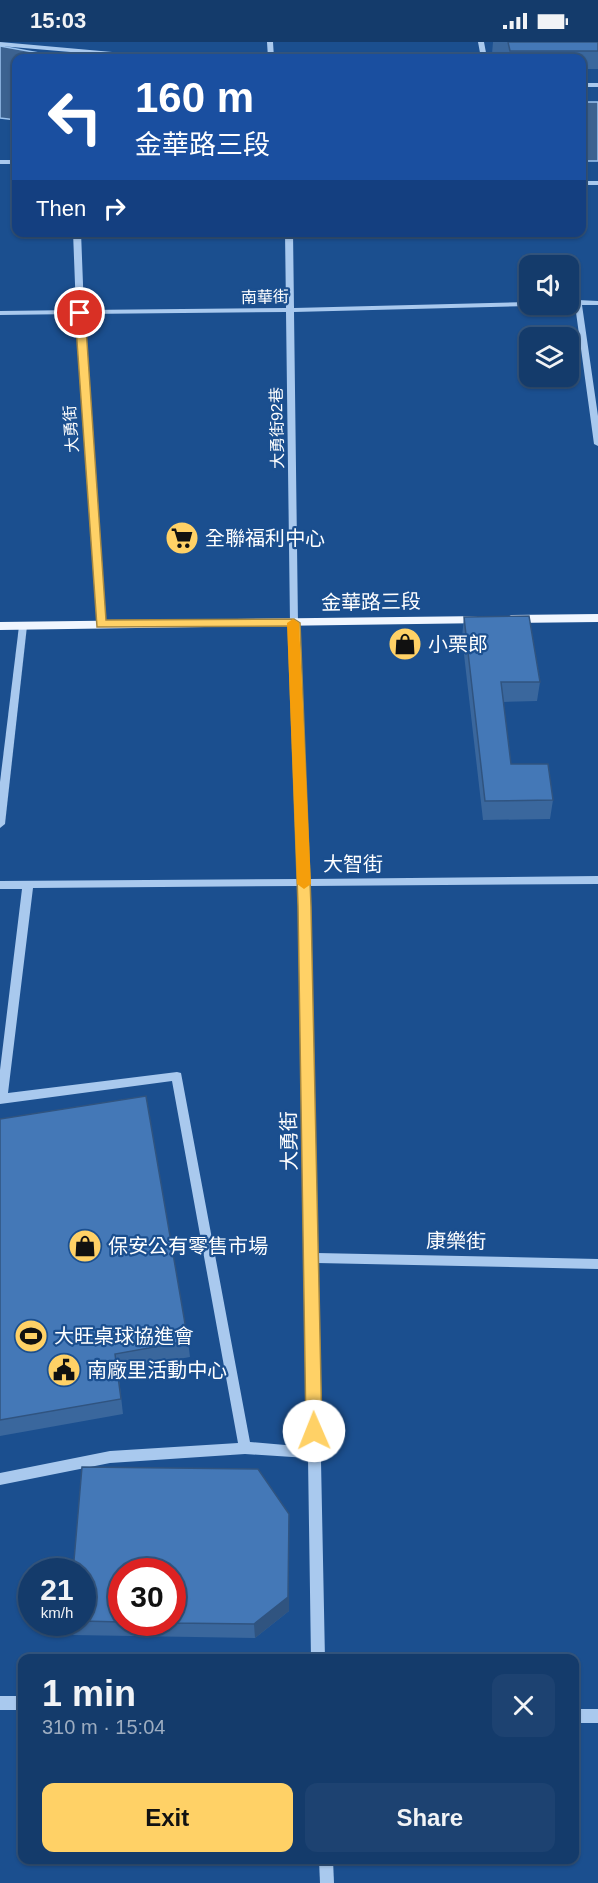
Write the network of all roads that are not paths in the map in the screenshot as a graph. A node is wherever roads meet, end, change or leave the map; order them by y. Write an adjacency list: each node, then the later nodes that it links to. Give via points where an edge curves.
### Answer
1 (61, 42): 3 (street)
2 (0, 44): 3 (street)
3 (60, 50): 4 (street)
4 (108, 54)
5 (77, 237): 12 (street, 大勇街)
6 (289, 237): 10 (street, 大勇街92巷)
7 (579, 303): 8 (street)
8 (598, 303)
9 (519, 304): 10 (street, 南華街)
10 (290, 310): 12 (street, 南華街); 17 (street, 大勇街92巷)
11 (0, 313): 12 (street, 南華街)
12 (80, 313): 18 (street, 大勇街)
13 (575, 315): 14 (street)
14 (597, 433): 15 (street)
15 (598, 444)
16 (598, 618): 17 (main road, 金華路三段)
17 (294, 623): 18 (main road, 金華路三段); 23 (street, 大勇街)
18 (101, 624): 20 (main road, 金華路三段)
19 (0, 626): 20 (main road, 金華路三段)
20 (23, 626): 21 (street)
21 (0, 824)
22 (598, 880): 23 (street, 大智街)
23 (304, 882): 25 (street, 大智街); 27 (street, 大勇街)
24 (0, 885): 25 (street, 大智街)
25 (28, 885): 26 (street)
26 (1, 1099): 29 (street, via 177,1076)
27 (312, 1258): 28 (street, 康樂街); 30 (street, 大勇街)
28 (598, 1264)
29 (245, 1448): 30 (street); 31 (street, via 110,1457)
30 (314, 1453): 32 (street, 大勇街)
31 (0, 1479)
32 (318, 1654)
33 (0, 1703): 34 (street)
34 (18, 1703)
35 (579, 1716): 36 (street)
36 (598, 1716)
37 (326, 1864): 38 (street)
38 (327, 1883)

